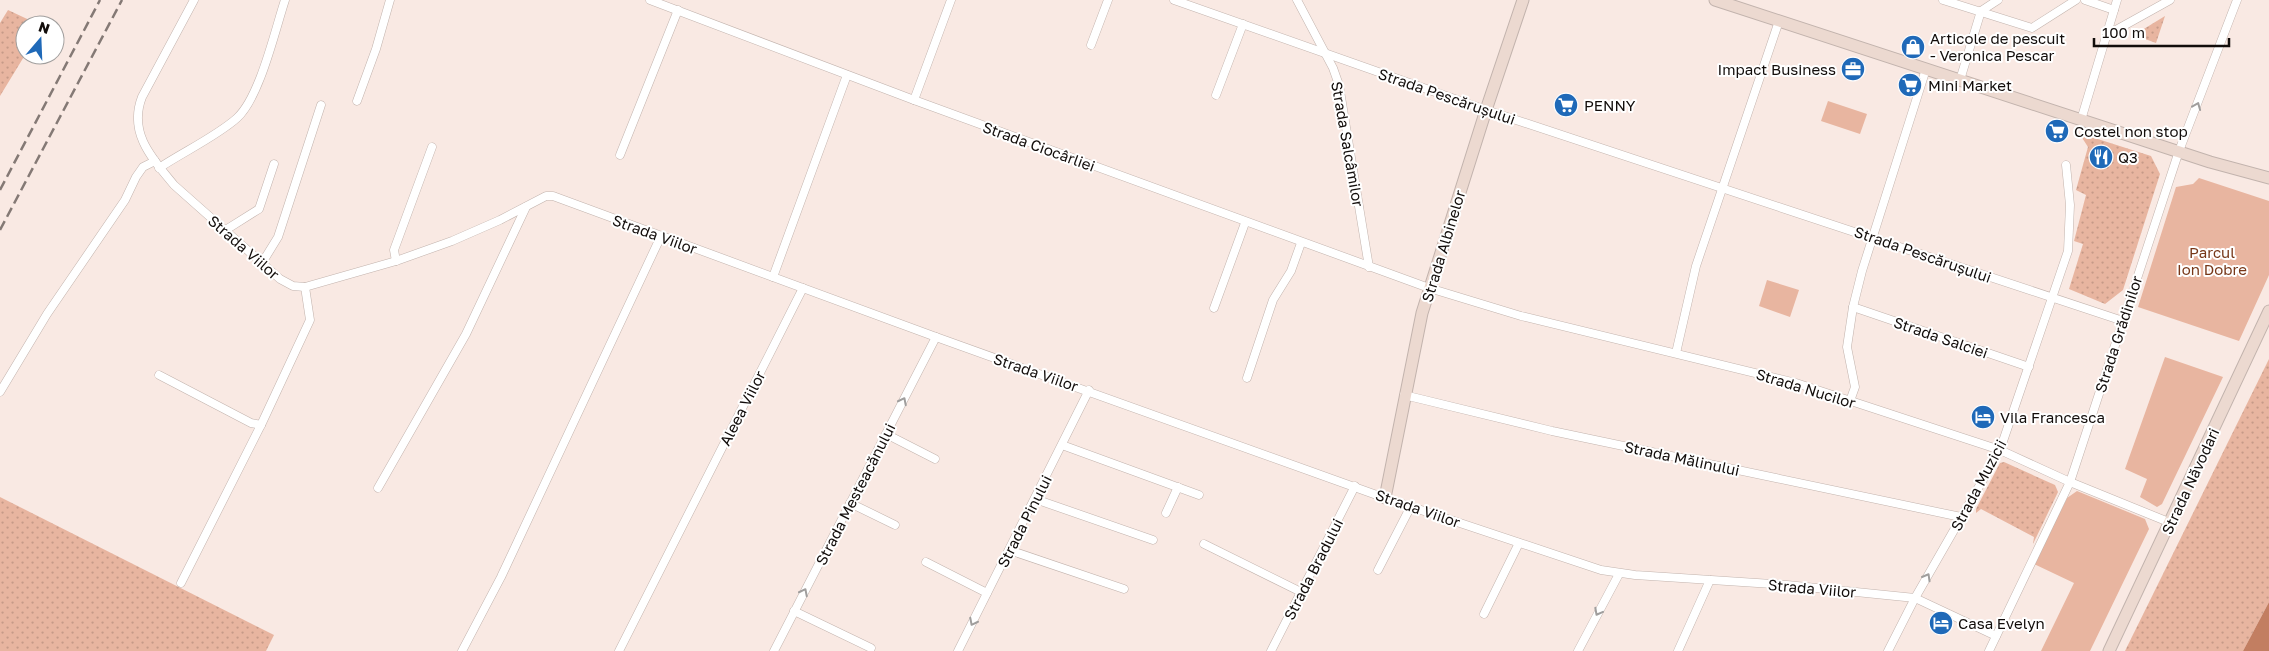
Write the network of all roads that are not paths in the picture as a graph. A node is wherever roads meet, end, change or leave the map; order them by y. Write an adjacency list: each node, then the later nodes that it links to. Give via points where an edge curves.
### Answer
1 (194, 0): 38 (street, Strada Viilor, via 137,111 139,134)
2 (285, 0): 38 (street, via 259,77 244,110 224,127)
3 (390, 0): 31 (street)
4 (650, 0): 18 (street, Strada Ciocârliei)
5 (951, 0): 30 (street)
6 (1108, 0): 24 (street)
7 (1174, 0): 22 (street, Strada Pescărușului)
8 (1297, 0): 25 (street, Strada Salcâmilor)
9 (1523, 0): 33 (street, Strada Albinelor)
10 (1716, 0): 21 (street)
11 (1946, 0): 20 (street)
12 (1998, 0): 20 (street)
13 (2076, 0): 20 (street, via 2032,28)
14 (2084, 0): 19 (street)
15 (2117, 0): 19 (street)
16 (2170, 0): 23 (street)
17 (2237, 0): 36 (street, Strada Grădinilor, one-way to 17)
18 (678, 10): 27 (street, Strada Ciocârliei); 37 (street)
19 (2114, 10): 23 (street)
20 (1981, 11): 28 (street)
21 (1779, 21): 26 (street); 42 (street)
22 (1243, 24): 25 (street, Strada Pescărușului); 29 (street)
23 (2107, 35): 34 (street)
24 (1091, 45)
25 (1326, 54): 33 (street, Strada Pescărușului); 51 (street, Strada Salcâmilor, via 1340,85)
26 (1926, 69): 28 (street); 47 (street)
27 (847, 75): 30 (street, Strada Ciocârliei); 52 (street)
28 (1960, 80): 34 (street)
29 (1216, 96)
30 (914, 100): 44 (street, Strada Ciocârliei)
31 (357, 102)
32 (321, 105): 50 (street, via 278,237)
33 (1486, 110): 42 (street, Strada Pescărușului); 55 (street, Strada Albinelor)
34 (2081, 120): 36 (street)
35 (432, 147): 49 (street, via 394,250)
36 (2179, 152): 41 (street); 60 (street, Strada Grădinilor)
37 (620, 155)
38 (157, 164): 45 (street, Strada Viilor, via 174,185); 67 (street, via 143,167 136,177 126,200 47,314)
39 (274, 164): 45 (street, via 258,209)
40 (2066, 165): 56 (street, Strada Muzicii, via 2070,205 2068,250)
41 (2269, 178)
42 (1723, 187): 47 (street, Strada Pescărușului); 62 (street, via 1696,266)
43 (526, 206): 46 (street, Strada Viilor, via 553,196); 49 (street, Strada Viilor, via 452,241); 78 (street, via 466,334)
44 (1246, 223): 48 (street, Strada Ciocârliei); 57 (street)
45 (224, 231): 50 (street, Strada Viilor)
46 (661, 236): 52 (street, Strada Viilor); 105 (street, via 501,577)
47 (1873, 237): 56 (street, Strada Pescărușului); 58 (street)
48 (1301, 243): 51 (street, Strada Ciocârliei); 65 (street, via 1291,270 1273,300)
49 (396, 262): 53 (street, Strada Viilor)
50 (262, 263): 53 (street, Strada Viilor, via 280,279 293,286)
51 (1369, 267): 55 (street, Strada Ciocârliei)
52 (773, 277): 54 (street, Strada Viilor)
53 (305, 287): 70 (street, via 310,320)
54 (803, 288): 61 (street, Strada Viilor); 106 (street, Aleea Viilor)
55 (1429, 288): 62 (street, Strada Nucilor, via 1521,316); 68 (street, Strada Albinelor)
56 (2053, 298): 60 (street, Strada Pescărușului); 63 (street, Strada Muzicii)
57 (1214, 308)
58 (1853, 308): 63 (street, Strada Salciei); 69 (street, via 1848,347 1854,387)
59 (2269, 311): 86 (street, Strada Năvodari)
60 (2123, 321): 75 (street, Strada Grădinilor)
61 (936, 337): 66 (street, Strada Viilor); 71 (street, Strada Mesteacănului, one-way to 61)
62 (1676, 352): 69 (street, Strada Nucilor, via 1796,383)
63 (2029, 367): 73 (street, Strada Muzicii)
64 (159, 375): 70 (street)
65 (1247, 378)
66 (1089, 390): 72 (street, Strada Pinului); 76 (street, Strada Viilor)
67 (0, 392)
68 (1404, 395): 80 (street, Strada Albinelor); 85 (street, Strada Mălinului, via 1561,433)
69 (1850, 402): 73 (street, Strada Nucilor)
70 (260, 425): 96 (street)
71 (886, 434): 74 (street); 82 (street, Strada Mesteacănului)
72 (1062, 445): 77 (street); 81 (street, Strada Pinului)
73 (2000, 450): 75 (street, Strada Nucilor); 85 (street, Strada Muzicii)
74 (935, 459)
75 (2070, 482): 86 (street, Strada Nucilor); 103 (street, Strada Grădinilor)
76 (1355, 486): 80 (street, Strada Viilor); 98 (street, Strada Bradului)
77 (1178, 487): 79 (street); 84 (street)
78 (378, 488)
79 (1199, 495)
80 (1385, 498): 83 (street, Strada Viilor)
81 (1035, 499): 88 (street); 91 (street, Strada Pinului)
82 (850, 503): 87 (street); 101 (street, Strada Mesteacănului, one-way to 82)
83 (1411, 506): 89 (street, Strada Viilor); 93 (street)
84 (1166, 512)
85 (1961, 517): 100 (street, Strada Muzicii, one-way to 85)
86 (2171, 523): 114 (street, Strada Năvodari)
87 (895, 525)
88 (1152, 540)
89 (1519, 543): 94 (street, Strada Viilor); 102 (street)
90 (1204, 544): 98 (street)
91 (1009, 550): 97 (street); 99 (street, Strada Pinului)
92 (926, 562): 99 (street)
93 (1378, 570)
94 (1619, 574): 95 (street, Strada Viilor); 110 (street, one-way to 110)
95 (1710, 580): 100 (street, Strada Viilor); 111 (street)
96 (181, 583)
97 (1124, 589)
98 (1301, 592): 109 (street, Strada Bradului)
99 (988, 593): 108 (street, Strada Pinului, one-way to 108)
100 (1915, 598): 103 (street, Strada Viilor); 112 (street, Strada Muzicii)
101 (794, 611): 104 (street); 107 (street, Strada Mesteacănului)
102 (1484, 614)
103 (1996, 636): 113 (street, Strada Grădinilor)
104 (871, 648)
105 (462, 651)
106 (619, 651)
107 (774, 651)
108 (958, 651)
109 (1271, 651)
110 (1578, 651)
111 (1678, 651)
112 (1888, 651)
113 (1989, 651)
114 (2109, 651)

